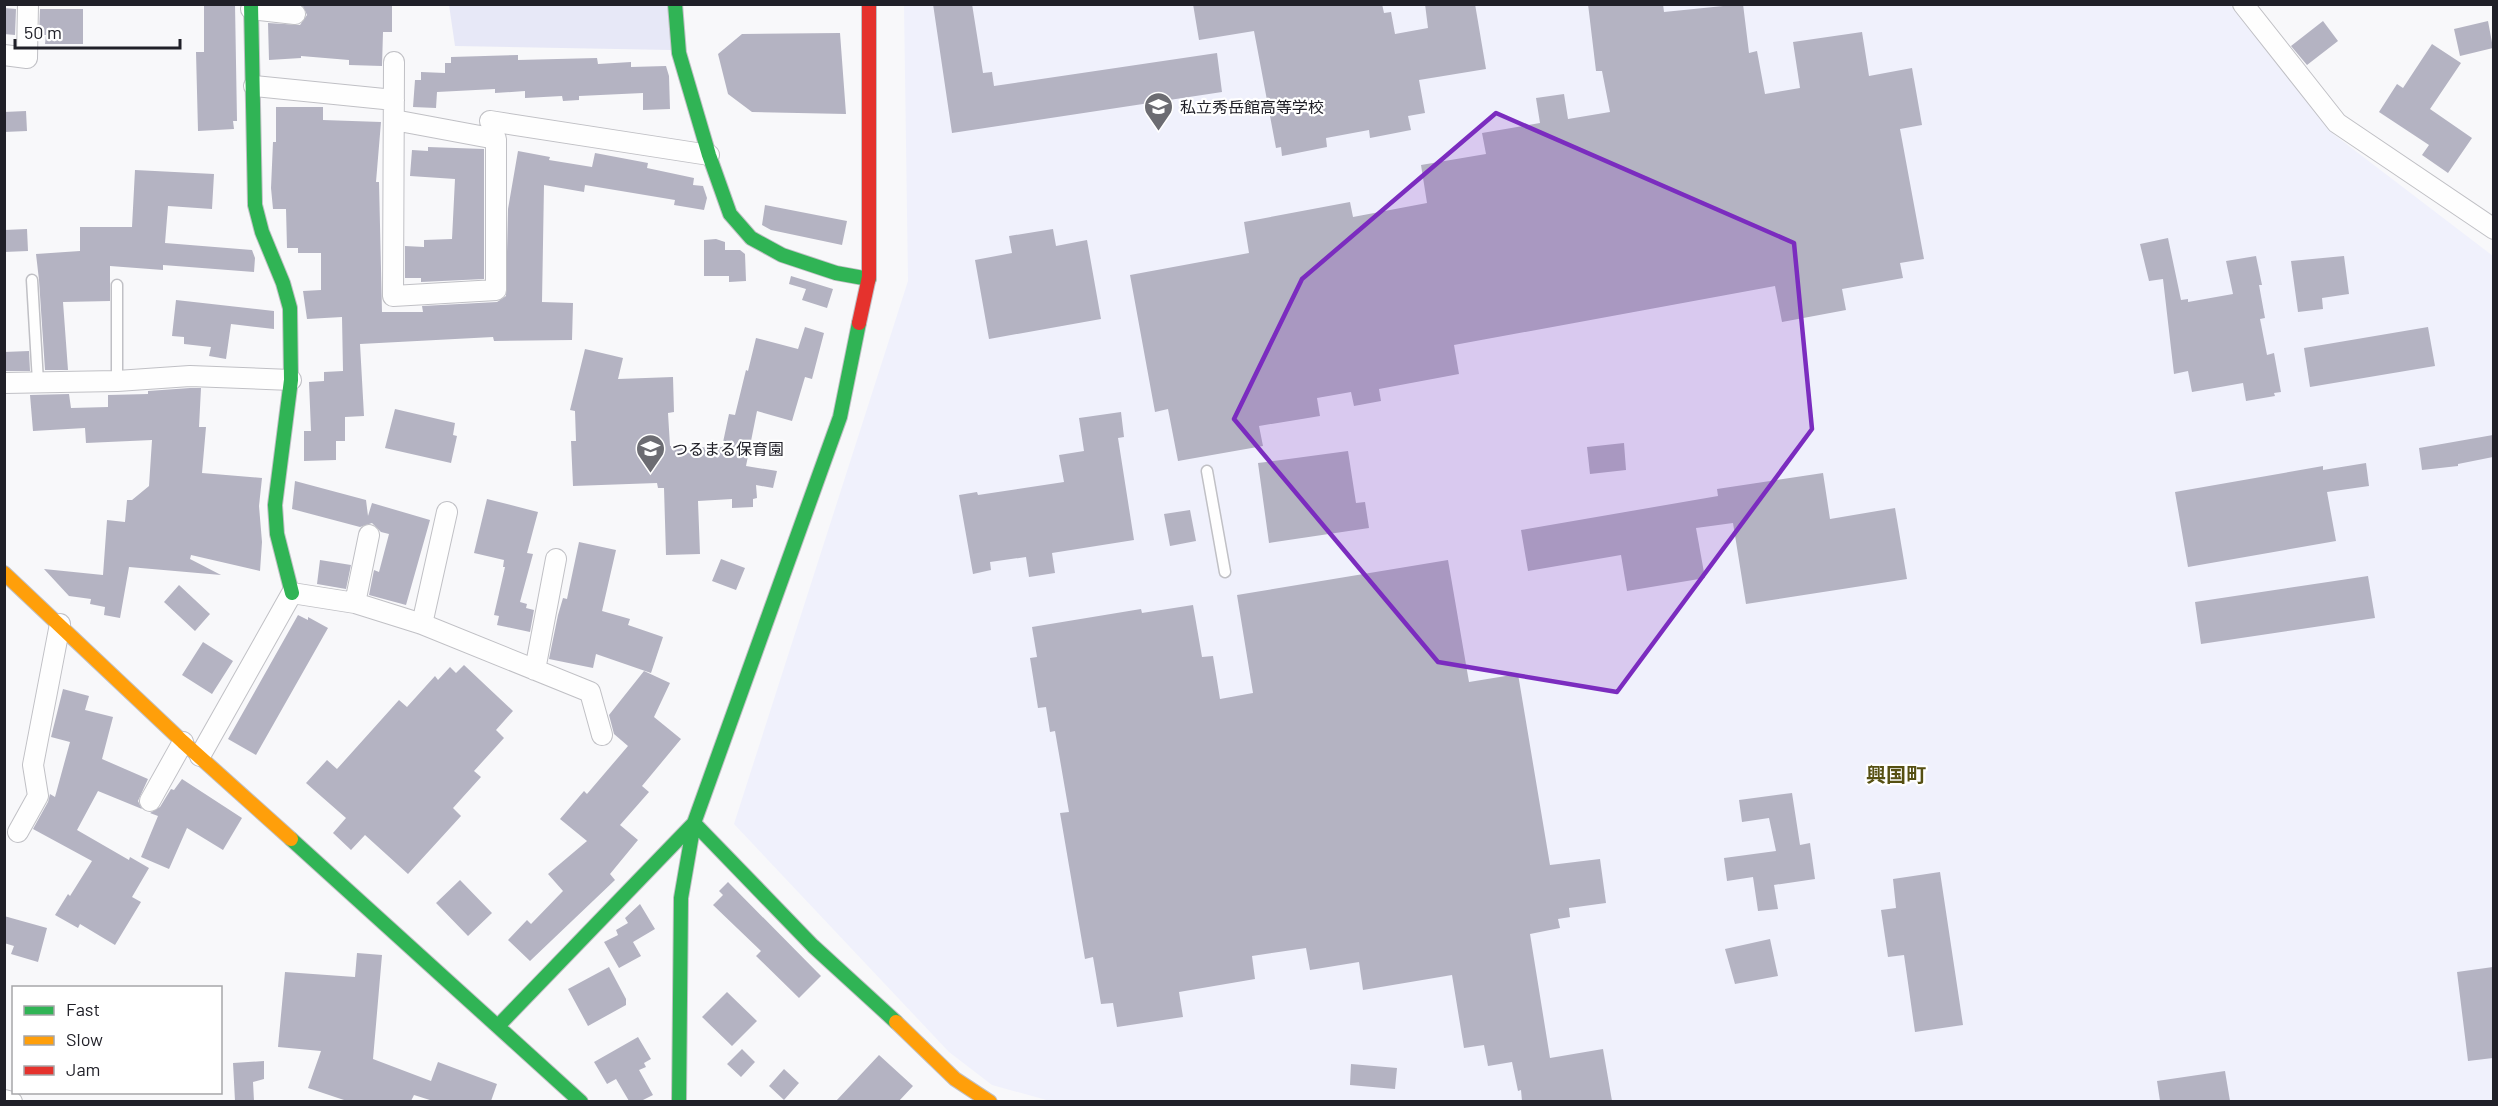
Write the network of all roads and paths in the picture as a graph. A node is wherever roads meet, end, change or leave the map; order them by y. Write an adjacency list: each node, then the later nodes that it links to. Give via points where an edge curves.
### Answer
1 (28, 4): 7 (street, via 27,58)
2 (675, 4): 13 (street, via 679,53)
3 (869, 4): 15 (street)
4 (2243, 4): 14 (street, via 2337,123)
5 (251, 7): 6 (street); 9 (street)
6 (295, 14)
7 (4, 56)
8 (394, 62): 10 (street)
9 (254, 86): 10 (street); 18 (street, via 255,205 290,308)
10 (394, 100): 11 (street)
11 (394, 120): 11 (street, via 393,296 496,290 496,139)
12 (490, 121): 13 (street)
13 (709, 155): 15 (street, via 730,214 751,238 782,255)
14 (2493, 229)
15 (869, 279): 37 (street, via 840,417)
16 (32, 280): 20 (lane)
17 (117, 285): 19 (lane)
18 (291, 380): 19 (street, via 190,376); 28 (street, via 275,505 277,534)
19 (117, 381): 20 (street)
20 (38, 382): 21 (street)
21 (4, 383)
22 (1207, 471): 26 (lane)
23 (447, 512): 31 (street)
24 (369, 535): 29 (street)
25 (556, 559): 32 (street)
26 (1225, 572)
27 (4, 573): 30 (street)
28 (292, 592): 29 (street); 35 (street)
29 (355, 603): 31 (street)
30 (60, 624): 34 (street); 38 (street, via 33,765 38,796)
31 (422, 624): 32 (street)
32 (535, 670): 33 (street, via 590,692)
33 (602, 735)
34 (183, 742): 35 (street); 36 (street)
35 (200, 756): 39 (street)
36 (150, 801)
37 (694, 823): 39 (street); 40 (street, via 813,946); 44 (street, via 681,898)
38 (18, 832)
39 (498, 1026): 43 (street)
40 (955, 1079): 45 (street); 46 (street)
41 (4, 1100): 42 (street)
42 (12, 1101)
43 (581, 1101)
44 (679, 1101)
45 (954, 1101)
46 (990, 1101)

